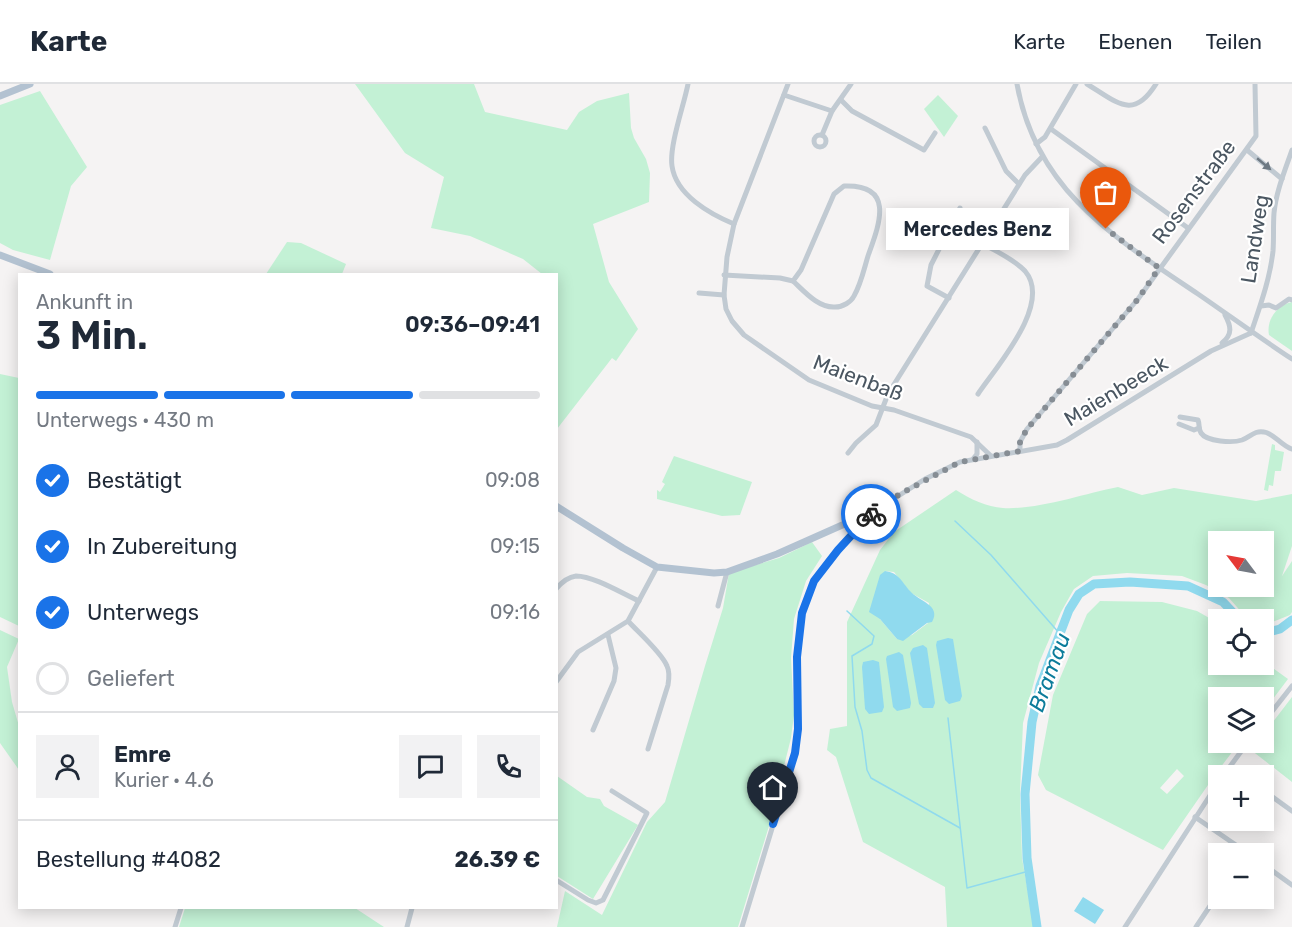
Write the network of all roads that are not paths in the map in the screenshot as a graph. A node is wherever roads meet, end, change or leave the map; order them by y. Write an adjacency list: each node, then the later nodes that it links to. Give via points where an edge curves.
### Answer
1 (30, 84): 11 (main road)
2 (688, 84): 25 (street, via 672,156 673,171 701,207)
3 (788, 84): 10 (street, Maienbaß)
4 (851, 84): 12 (street)
5 (1017, 84): 18 (street)
6 (1076, 84): 15 (street)
7 (1087, 84): 8 (street, via 1119,103 1133,106 1148,98)
8 (1156, 84)
9 (1255, 84): 19 (street, Rosenstraße, via 1256,136)
10 (784, 94): 13 (street); 25 (street, Maienbaß)
11 (0, 96)
12 (841, 100): 13 (street); 16 (street, via 852,111 924,150)
13 (832, 111): 17 (street)
14 (985, 128): 23 (street, via 1006,171)
15 (1051, 129): 18 (street); 26 (street)
16 (935, 133)
17 (822, 135)
18 (1036, 144): 21 (street)
19 (1247, 150): 22 (street, one-way to 22); 26 (street, Rosenstraße)
20 (1292, 150): 22 (street, Landweg)
21 (1042, 157): 23 (street); 29 (street, via 1083,210)
22 (1282, 179): 37 (street, Landweg)
23 (1019, 184): 27 (street)
24 (960, 208): 35 (street, via 931,265 927,286)
25 (734, 224): 31 (street, Maienbaß)
26 (1188, 228): 29 (street, Rosenstraße)
27 (982, 243): 35 (street); 42 (street, via 1025,272 1033,294 1025,325)
28 (0, 255): 30 (main road)
29 (1159, 268): 38 (street); 49 (street, Rosenstraße, via 1138,299 1027,429)
30 (47, 273)
31 (724, 275): 32 (street); 34 (street, Maienbaß)
32 (793, 281): 32 (street, via 838,189 856,186 877,198 880,221 849,302 833,308 825,306)
33 (699, 293): 34 (street)
34 (724, 295): 43 (street, Maienbaß, via 726,309 744,335 809,380)
35 (949, 298): 43 (street)
36 (1292, 300): 37 (street, via 1276,308)
37 (1261, 306): 39 (street, Landweg)
38 (1225, 313): 39 (street); 40 (street, via 1230,323 1229,336)
39 (1251, 333): 40 (street, Maienbeeck); 41 (street)
40 (1211, 351): 49 (street, Maienbeeck, via 1067,440)
41 (1292, 359)
42 (978, 394)
43 (882, 409): 47 (street, Maienbaß, via 913,416); 50 (street, via 876,425)
44 (1180, 417): 46 (street, via 1196,419)
45 (1179, 424): 46 (street)
46 (1199, 428): 48 (street, via 1207,438 1240,440 1262,431)
47 (977, 442): 51 (street, Maienbaß); 52 (street)
48 (1292, 449)
49 (1020, 451): 51 (street, Maienbeeck)
50 (849, 453)
51 (991, 456): 52 (street, Maienbeeck)
52 (973, 459): 54 (street, Maienbeeck, via 917,484)
53 (558, 507): 55 (main road)
54 (864, 521): 56 (main road, via 849,522); 81 (street, Maienbeeck, via 814,581 802,613 795,753)
55 (657, 567): 56 (main road); 58 (street)
56 (727, 572): 59 (street)
57 (558, 587): 58 (street, via 575,576)
58 (639, 601): 60 (street)
59 (718, 606)
60 (628, 621): 61 (street); 66 (street, via 667,665 669,676)
61 (608, 635): 62 (street, via 578,652); 65 (street, via 616,668 614,681)
62 (558, 679)
63 (1292, 686): 64 (street)
64 (1274, 709)
65 (593, 730)
66 (648, 749)
67 (612, 791): 74 (street, via 647,813 608,894 596,903)
68 (1208, 798): 71 (street)
69 (1274, 798): 70 (street)
70 (1292, 811)
71 (1195, 817): 72 (street); 82 (street)
72 (1232, 843)
73 (1274, 872): 75 (street)
74 (558, 881)
75 (1292, 885)
76 (181, 909): 79 (street)
77 (412, 909): 80 (street)
78 (1208, 909): 83 (street)
79 (175, 927)
80 (407, 927)
81 (743, 927)
82 (1125, 927)
83 (1196, 927)

